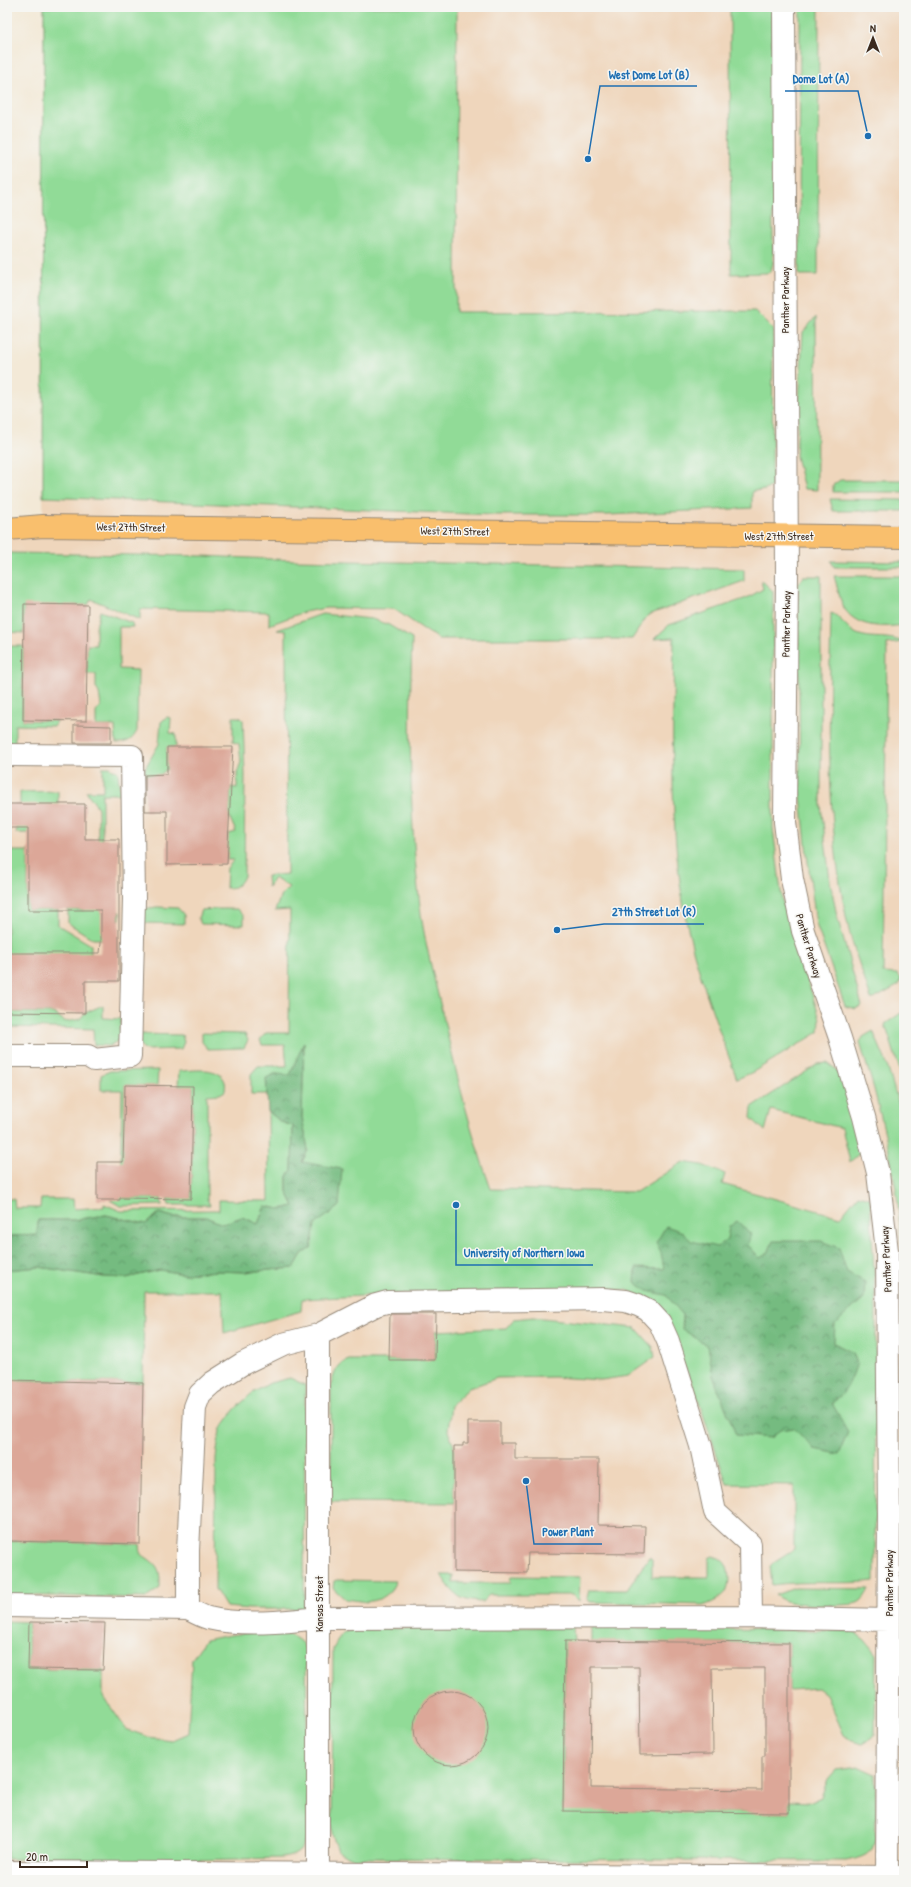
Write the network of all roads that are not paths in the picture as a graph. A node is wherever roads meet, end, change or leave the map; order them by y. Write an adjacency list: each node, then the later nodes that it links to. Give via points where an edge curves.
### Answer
1 (784, 7): 3 (street, Panther Parkway)
2 (7, 529): 3 (main road, West 27th Street, via 43,526)
3 (786, 536): 4 (main road, West 27th Street); 8 (street, Panther Parkway, via 784,822 803,931 840,1038 880,1182 887,1251)
4 (904, 537)
5 (7, 755): 6 (street, via 132,756 134,891 130,1056 94,1060 88,1056)
6 (7, 1056)
7 (318, 1334): 10 (street, via 282,1344 242,1364 212,1382 200,1394 195,1407 188,1551); 11 (street, Kansas Street); 12 (street, via 387,1302 603,1299 626,1301 648,1310 660,1323 668,1341 702,1446 715,1512 750,1544)
8 (896, 1516): 13 (street, Panther Parkway)
9 (7, 1606): 10 (street)
10 (188, 1609): 11 (street, via 206,1618 227,1621 286,1622)
11 (319, 1618): 12 (street); 15 (street, Kansas Street)
12 (752, 1618): 13 (street)
13 (888, 1620): 16 (street, Panther Parkway)
14 (7, 1872): 15 (street, via 257,1875)
15 (318, 1873): 16 (street)
16 (895, 1876)

